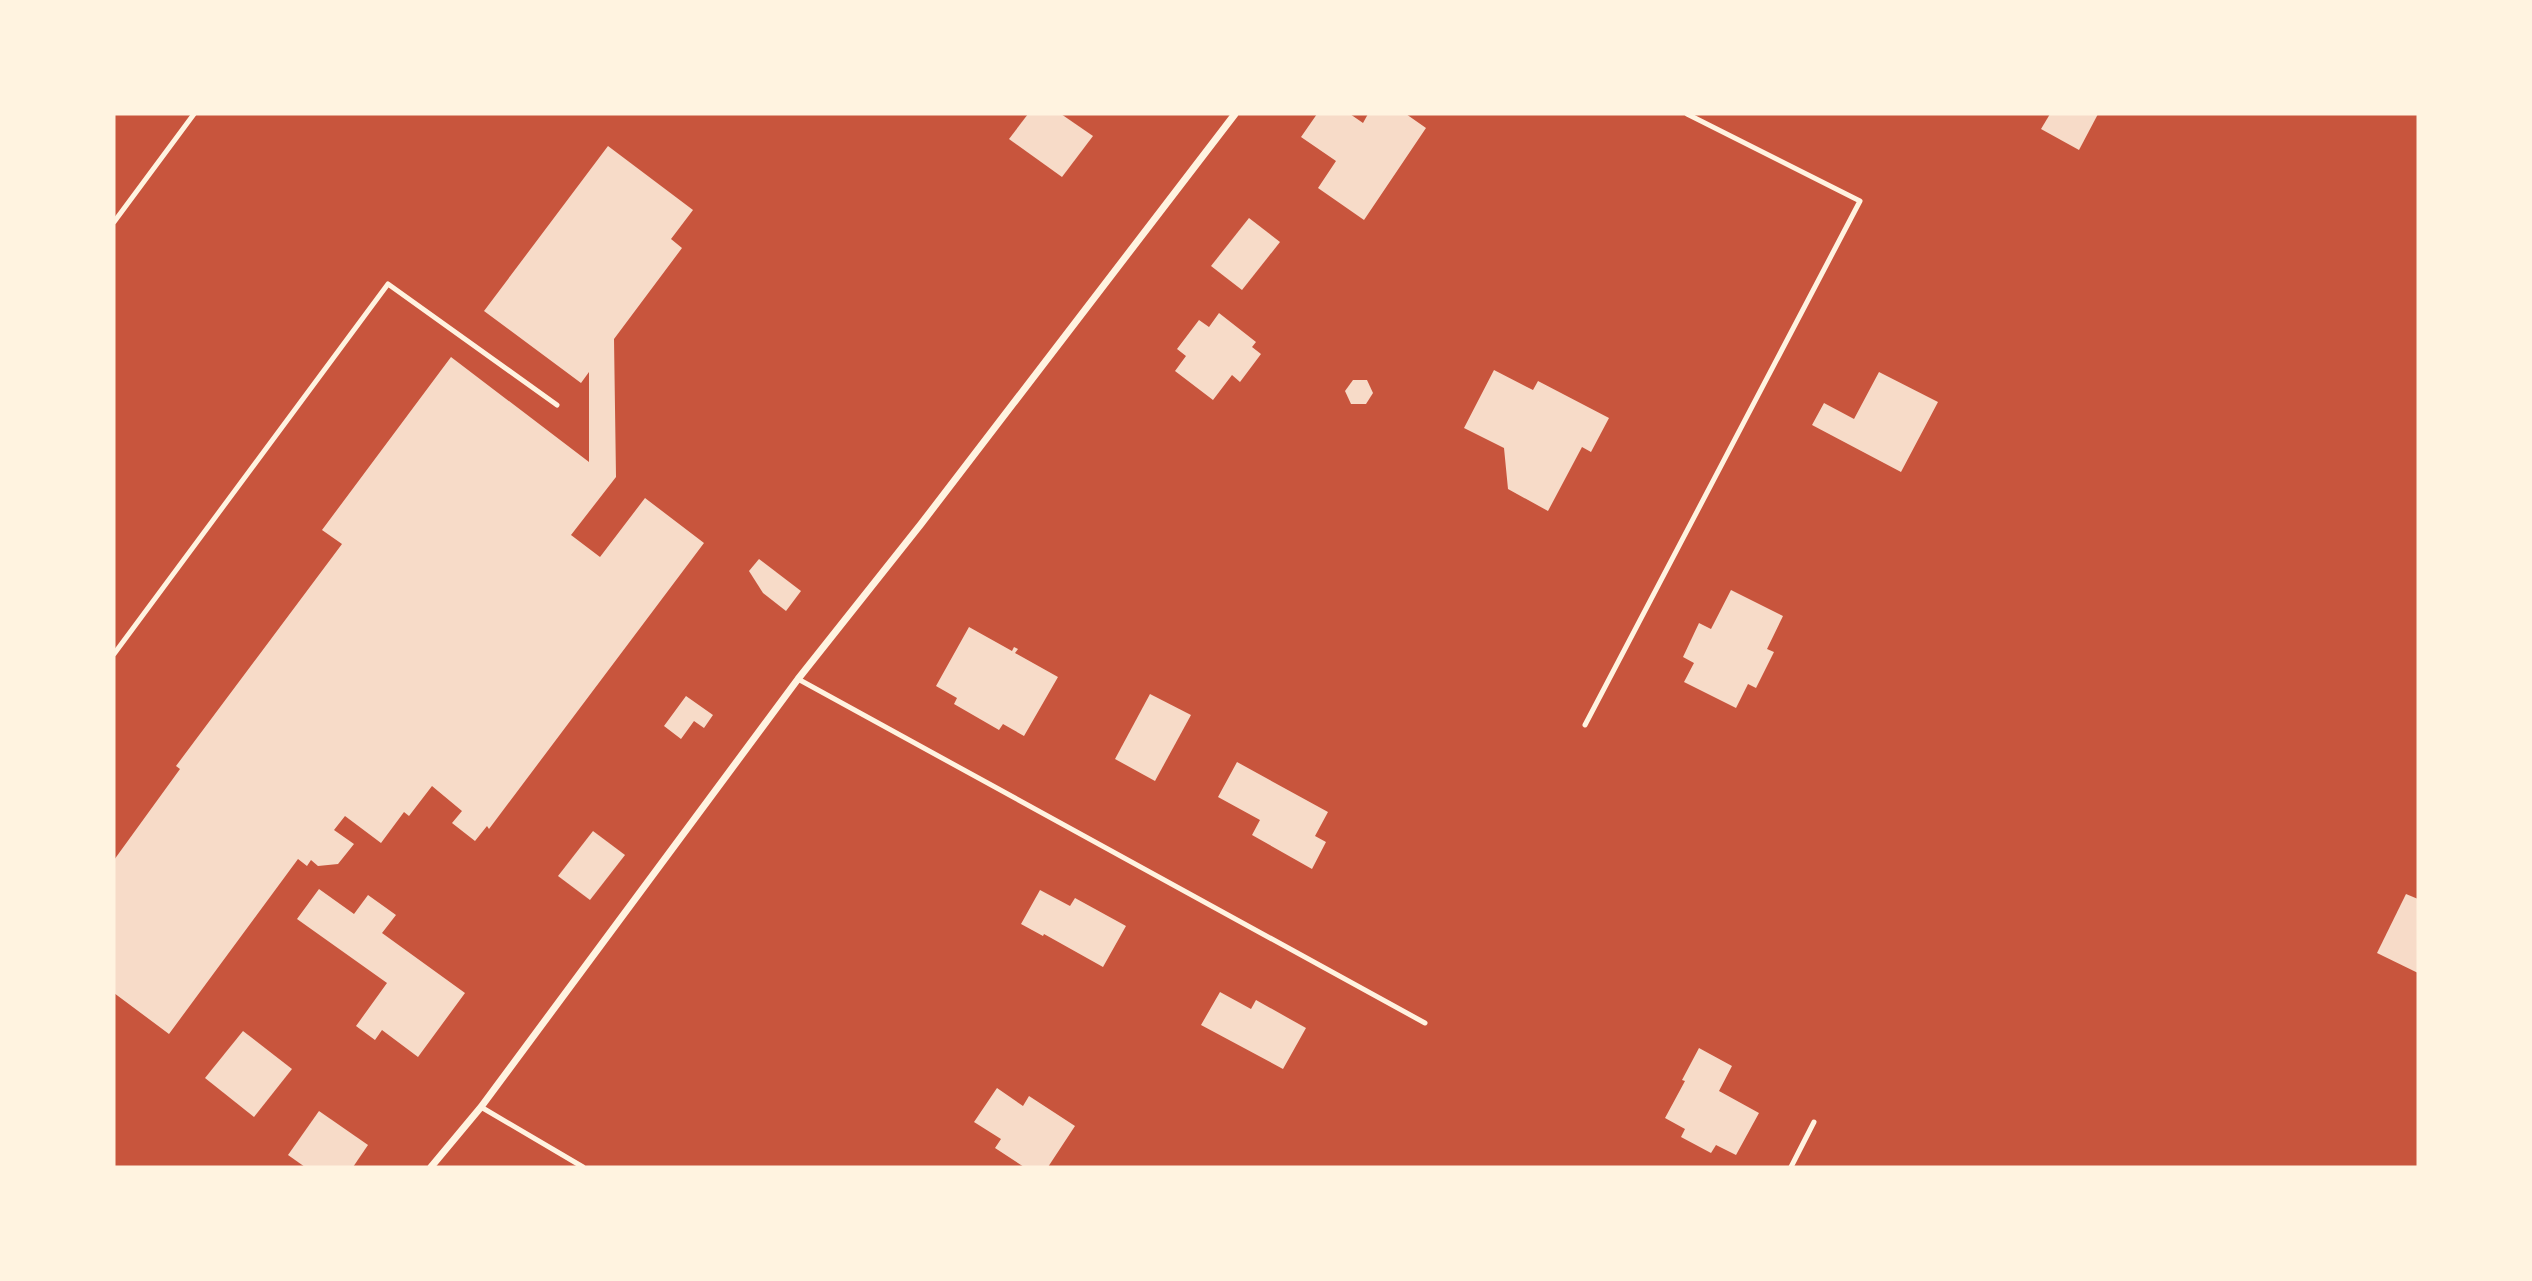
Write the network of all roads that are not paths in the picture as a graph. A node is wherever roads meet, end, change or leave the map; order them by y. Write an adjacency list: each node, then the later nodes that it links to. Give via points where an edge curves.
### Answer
1 (194, 114): 4 (lane)
2 (1235, 114): 7 (street)
3 (1687, 114): 8 (lane, via 1860,201)
4 (114, 222)
5 (557, 405): 6 (lane, via 388,284)
6 (114, 654)
7 (798, 679): 9 (lane); 10 (street)
8 (1585, 725)
9 (1425, 1023)
10 (481, 1107): 12 (street); 13 (lane)
11 (1814, 1122): 14 (lane)
12 (431, 1167)
13 (583, 1167)
14 (1791, 1167)

